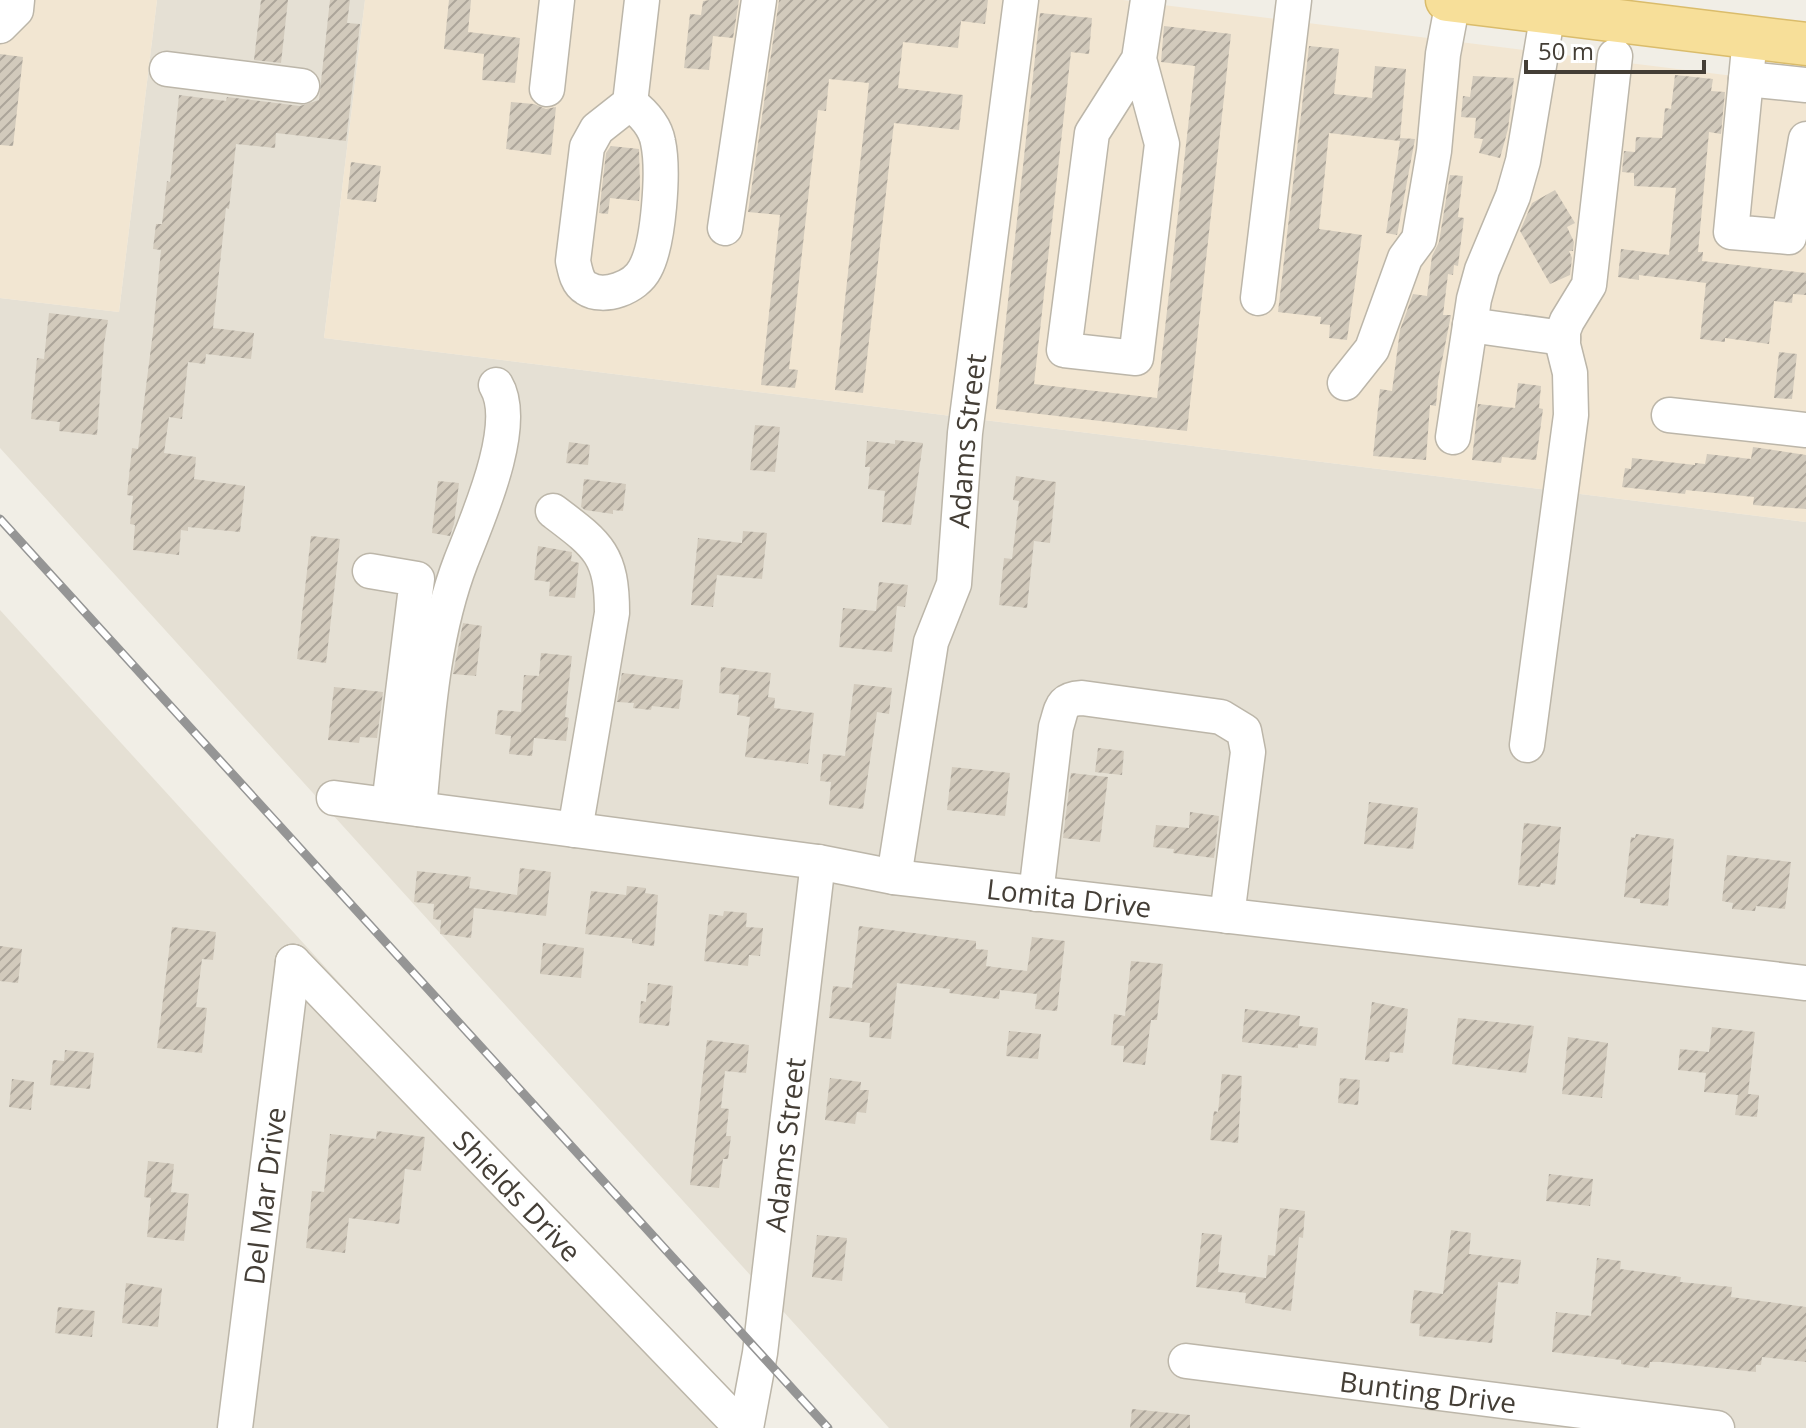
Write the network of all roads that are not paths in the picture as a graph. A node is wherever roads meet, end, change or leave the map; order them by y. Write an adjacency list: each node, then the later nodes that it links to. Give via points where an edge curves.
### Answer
1 (17, 0): 10 (street, via 16,10)
2 (557, 0): 19 (street)
3 (642, 0): 20 (street)
4 (759, 0): 22 (street)
5 (1021, 0): 38 (street, Adams Street, via 965,433 954,584 931,642)
6 (1148, 0): 14 (street)
7 (1294, 0): 23 (street)
8 (1450, 0): 9 (main road); 26 (street, via 1419,239 1405,258 1372,349)
9 (1548, 12): 11 (main road); 24 (street, via 1523,161 1482,270)
10 (0, 26)
11 (1750, 38): 12 (main road); 16 (street)
12 (1806, 44)
13 (1615, 56): 25 (street, via 1589,285)
14 (1139, 59): 14 (street, via 1092,133 1064,350 1136,358 1162,144)
15 (167, 69): 18 (street)
16 (1746, 79): 17 (street); 21 (street, via 1731,232 1789,237)
17 (1806, 85)
18 (302, 86)
19 (547, 89)
20 (630, 103): 20 (street, via 597,129 584,159 573,261 585,288 597,291 612,292 643,273 658,224 658,141 651,124)
21 (1806, 139)
22 (725, 228)
23 (1258, 298)
24 (1470, 325): 25 (street); 30 (street)
25 (1563, 338): 33 (street, via 1571,415)
26 (1345, 383)
27 (496, 385): 35 (street, via 502,394 498,456 442,621)
28 (1669, 415): 29 (street)
29 (1806, 430)
30 (1453, 437)
31 (553, 511): 36 (street, via 590,539 605,559 612,583 612,613)
32 (370, 571): 35 (street, via 417,579)
33 (1527, 745)
34 (334, 798): 35 (street, Lomita Drive)
35 (404, 807): 36 (street, Lomita Drive)
36 (575, 830): 37 (street, Lomita Drive)
37 (818, 862): 38 (street, Lomita Drive); 45 (street, Adams Street, via 760,1353)
38 (894, 877): 39 (street, Lomita Drive)
39 (1036, 894): 40 (street, Lomita Drive); 40 (street, via 1063,705 1070,699 1107,701 1221,717 1244,731 1248,752)
40 (1227, 916): 42 (street, Lomita Drive)
41 (293, 962): 44 (street, Del Mar Drive); 45 (street, Shields Drive)
42 (1806, 983)
43 (1186, 1361): 46 (street, Bunting Drive)
44 (235, 1428)
45 (744, 1428)
46 (1717, 1428)

